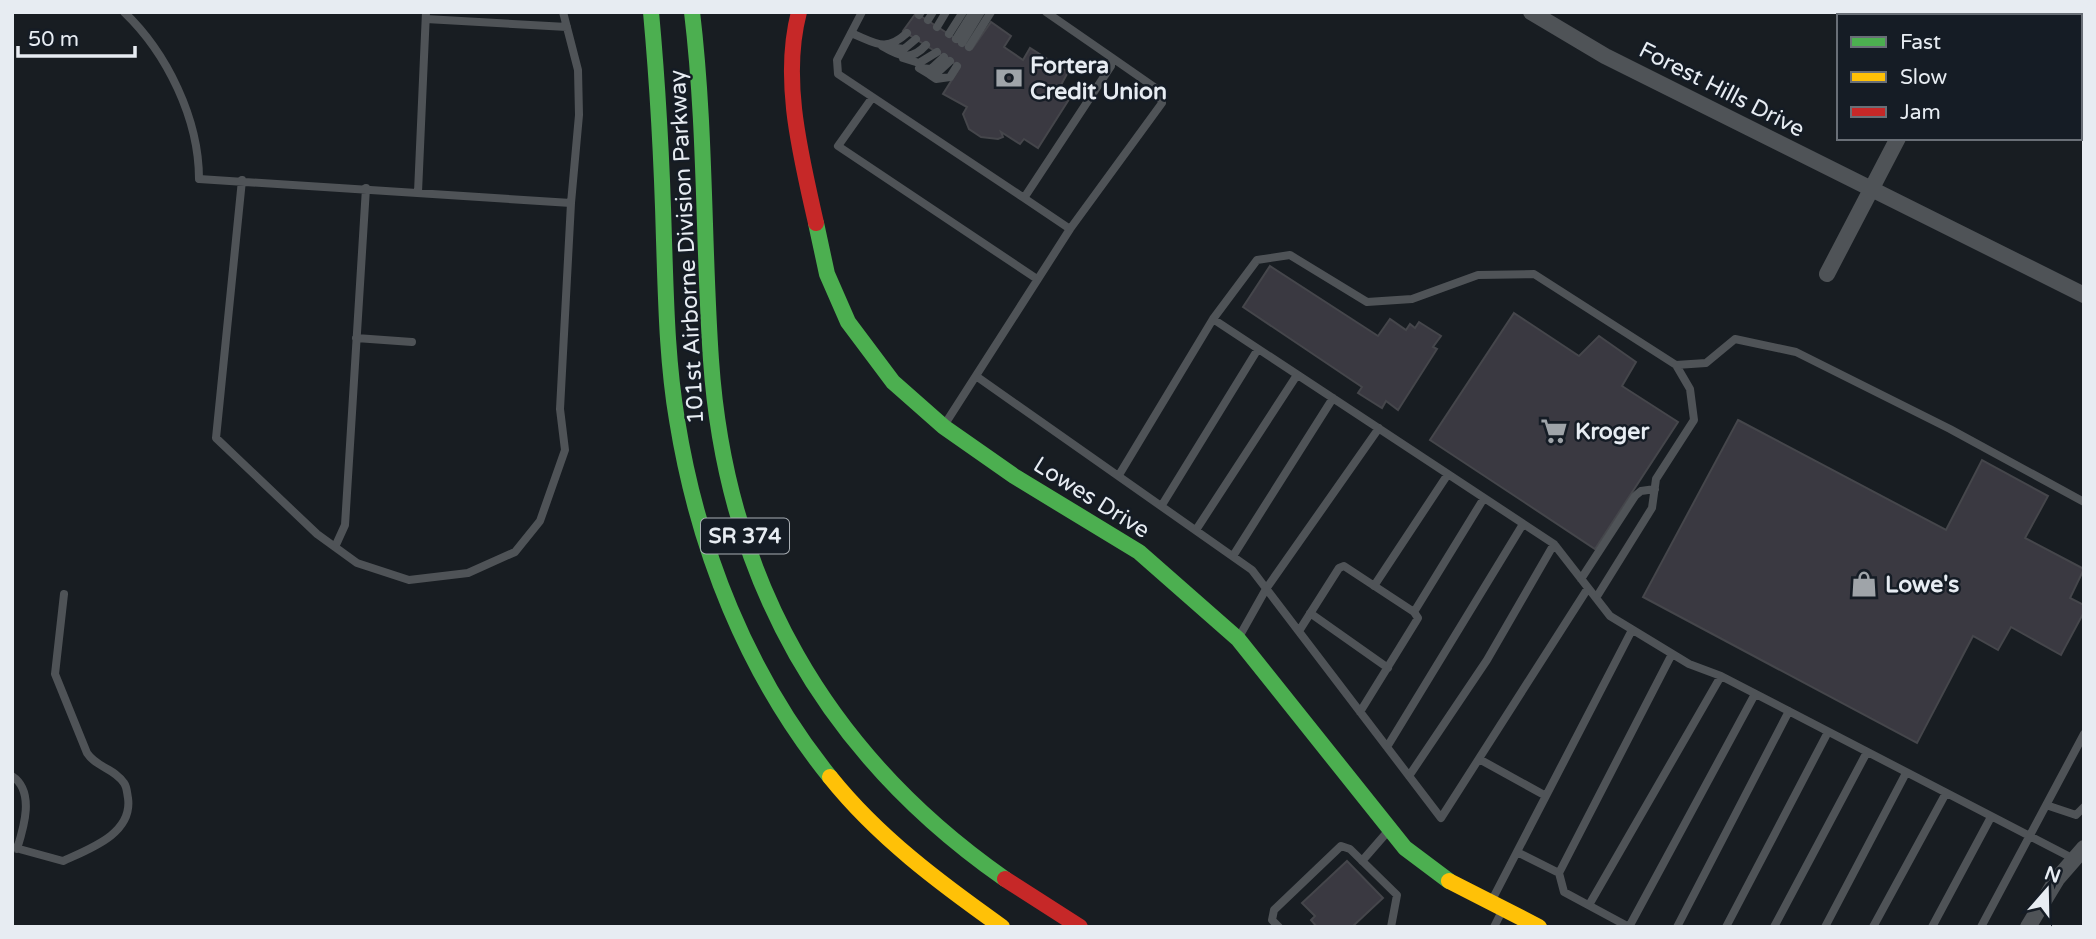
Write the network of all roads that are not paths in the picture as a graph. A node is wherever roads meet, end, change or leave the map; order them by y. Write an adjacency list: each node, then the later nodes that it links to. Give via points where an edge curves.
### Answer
1 (124, 12): 30 (lane, via 180,91 199,160 199,179)
2 (563, 12): 17 (lane)
3 (651, 12): 98 (main road, 101st Airborne Division Parkway / SR 374, via 659,82 670,361 684,462 710,561 760,673 818,762 881,832)
4 (692, 12): 103 (main road, 101st Airborne Division Parkway / SR 374, via 702,120 711,364 734,502 760,580 794,652 866,757 902,796 954,840)
5 (799, 12): 48 (main road, Lowes Drive, via 793,35 802,168 827,274 848,322 893,382)
6 (862, 12): 19 (lane)
7 (933, 12): 16 (lane)
8 (946, 12): 18 (lane)
9 (963, 12): 22 (lane)
10 (973, 12): 22 (lane)
11 (981, 12): 22 (lane)
12 (991, 12): 22 (lane)
13 (1046, 12): 26 (lane)
14 (1531, 12): 32 (street, Forest Hills Drive, via 1605,56)
15 (426, 16): 17 (lane); 33 (lane)
16 (928, 20)
17 (567, 27): 35 (lane, via 579,70)
18 (937, 27)
19 (851, 33): 24 (lane); 28 (lane, via 838,60 838,74)
20 (907, 33): 24 (lane, via 894,45)
21 (916, 39): 24 (lane, via 904,49)
22 (959, 41)
23 (926, 45): 25 (lane, via 917,55)
24 (882, 46): 25 (lane)
25 (896, 54): 27 (lane)
26 (1111, 57): 34 (lane, via 1111,66); 36 (lane, via 1157,89 1162,103)
27 (916, 66): 27 (lane, via 928,61 947,59 937,73)
28 (872, 97): 34 (lane); 38 (lane, via 838,146)
29 (1897, 140): 32 (street)
30 (242, 180): 31 (lane); 59 (lane, via 216,438)
31 (366, 188): 33 (lane); 41 (lane)
32 (1871, 189): 37 (street); 39 (street, Forest Hills Drive)
33 (418, 192): 35 (lane)
34 (1024, 198): 36 (lane)
35 (570, 203): 59 (lane, via 560,409 565,450 540,521 515,552 468,573 410,580 357,564)
36 (1070, 229): 38 (lane)
37 (1827, 274)
38 (1037, 279): 46 (lane)
39 (2084, 295)
40 (1213, 319): 43 (lane); 44 (lane, via 1256,260 1268,258 1290,255 1367,302 1412,299 1478,275 1534,274); 51 (lane)
41 (356, 338): 42 (lane); 59 (lane, via 345,525)
42 (412, 342)
43 (1258, 349): 45 (lane); 55 (lane)
44 (1676, 365): 52 (lane, via 1690,389 1694,420 1656,479); 54 (lane, via 1706,363 1735,339 1796,352)
45 (1297, 374): 47 (lane); 57 (lane)
46 (976, 376): 48 (lane); 51 (lane)
47 (1333, 398): 49 (lane); 60 (lane)
48 (944, 427): 71 (main road, Lowes Drive, via 1139,552)
49 (1379, 428): 50 (lane); 64 (lane)
50 (1447, 474): 53 (lane); 62 (lane)
51 (1119, 475): 55 (lane)
52 (1655, 489): 61 (lane, via 1635,496); 66 (lane, via 1652,508)
53 (1484, 498): 56 (lane); 67 (lane)
54 (2084, 502)
55 (1162, 505): 57 (lane)
56 (1523, 524): 58 (lane); 80 (lane)
57 (1196, 530): 60 (lane)
58 (1554, 544): 61 (lane); 85 (lane, via 1488,660)
59 (335, 547)
60 (1233, 556): 64 (lane, via 1252,570)
61 (1581, 579): 63 (lane)
62 (1374, 586): 67 (lane); 68 (lane, via 1344,566 1339,568)
63 (1588, 588): 66 (lane); 82 (lane)
64 (1266, 589): 70 (lane); 71 (lane)
65 (64, 594): 93 (lane, via 55,674 87,753 94,764 126,784 129,806 119,830 63,861)
66 (1596, 598): 69 (lane, via 1610,617)
67 (1414, 612): 73 (lane, via 1418,618)
68 (1310, 613): 70 (lane); 73 (lane)
69 (1632, 630): 72 (lane); 87 (lane)
70 (1298, 631): 77 (lane)
71 (1238, 639): 91 (main road, Lowes Drive)
72 (1672, 654): 74 (lane); 97 (lane)
73 (1388, 668): 77 (lane)
74 (1721, 676): 75 (lane); 99 (lane)
75 (1755, 694): 76 (lane); 108 (lane)
76 (1789, 711): 78 (lane); 109 (lane)
77 (1360, 712): 80 (lane)
78 (1828, 732): 81 (lane); 110 (lane)
79 (2084, 734): 88 (lane)
80 (1387, 747): 85 (lane)
81 (1867, 752): 83 (lane); 111 (lane)
82 (1479, 759): 85 (lane, via 1441,818); 87 (lane)
83 (1906, 773): 86 (lane); 112 (lane)
84 (12, 776): 93 (lane, via 19,780 25,795 26,819)
85 (1409, 776)
86 (1946, 793): 90 (lane); 113 (lane)
87 (1546, 796): 94 (lane)
88 (2046, 805): 89 (lane, via 2076,815); 92 (lane)
89 (2084, 807)
90 (1991, 817): 92 (lane); 114 (lane)
91 (1389, 830): 96 (lane); 100 (main road, Lowes Drive, via 1453,884)
92 (2029, 837): 95 (lane); 115 (lane)
93 (15, 848)
94 (1517, 852): 97 (lane); 100 (lane)
95 (2080, 857): 116 (street, via 2041,903)
96 (1362, 860): 104 (lane, via 1340,846 1274,910 1272,920); 105 (lane, via 1397,895)
97 (1559, 873): 99 (lane, via 1564,892)
98 (961, 899): 101 (main road); 102 (main road, 101st Airborne Division Parkway / SR 374)
99 (1589, 905): 108 (lane)
100 (1497, 906): 106 (lane); 107 (main road, Lowes Drive)
101 (992, 927)
102 (1002, 927)
103 (1080, 927)
104 (1279, 927)
105 (1391, 927)
106 (1494, 927)
107 (1539, 927)
108 (1629, 927)
109 (1677, 927)
110 (1726, 927)
111 (1774, 927)
112 (1825, 927)
113 (1873, 927)
114 (1932, 927)
115 (1981, 927)
116 (2028, 927)

